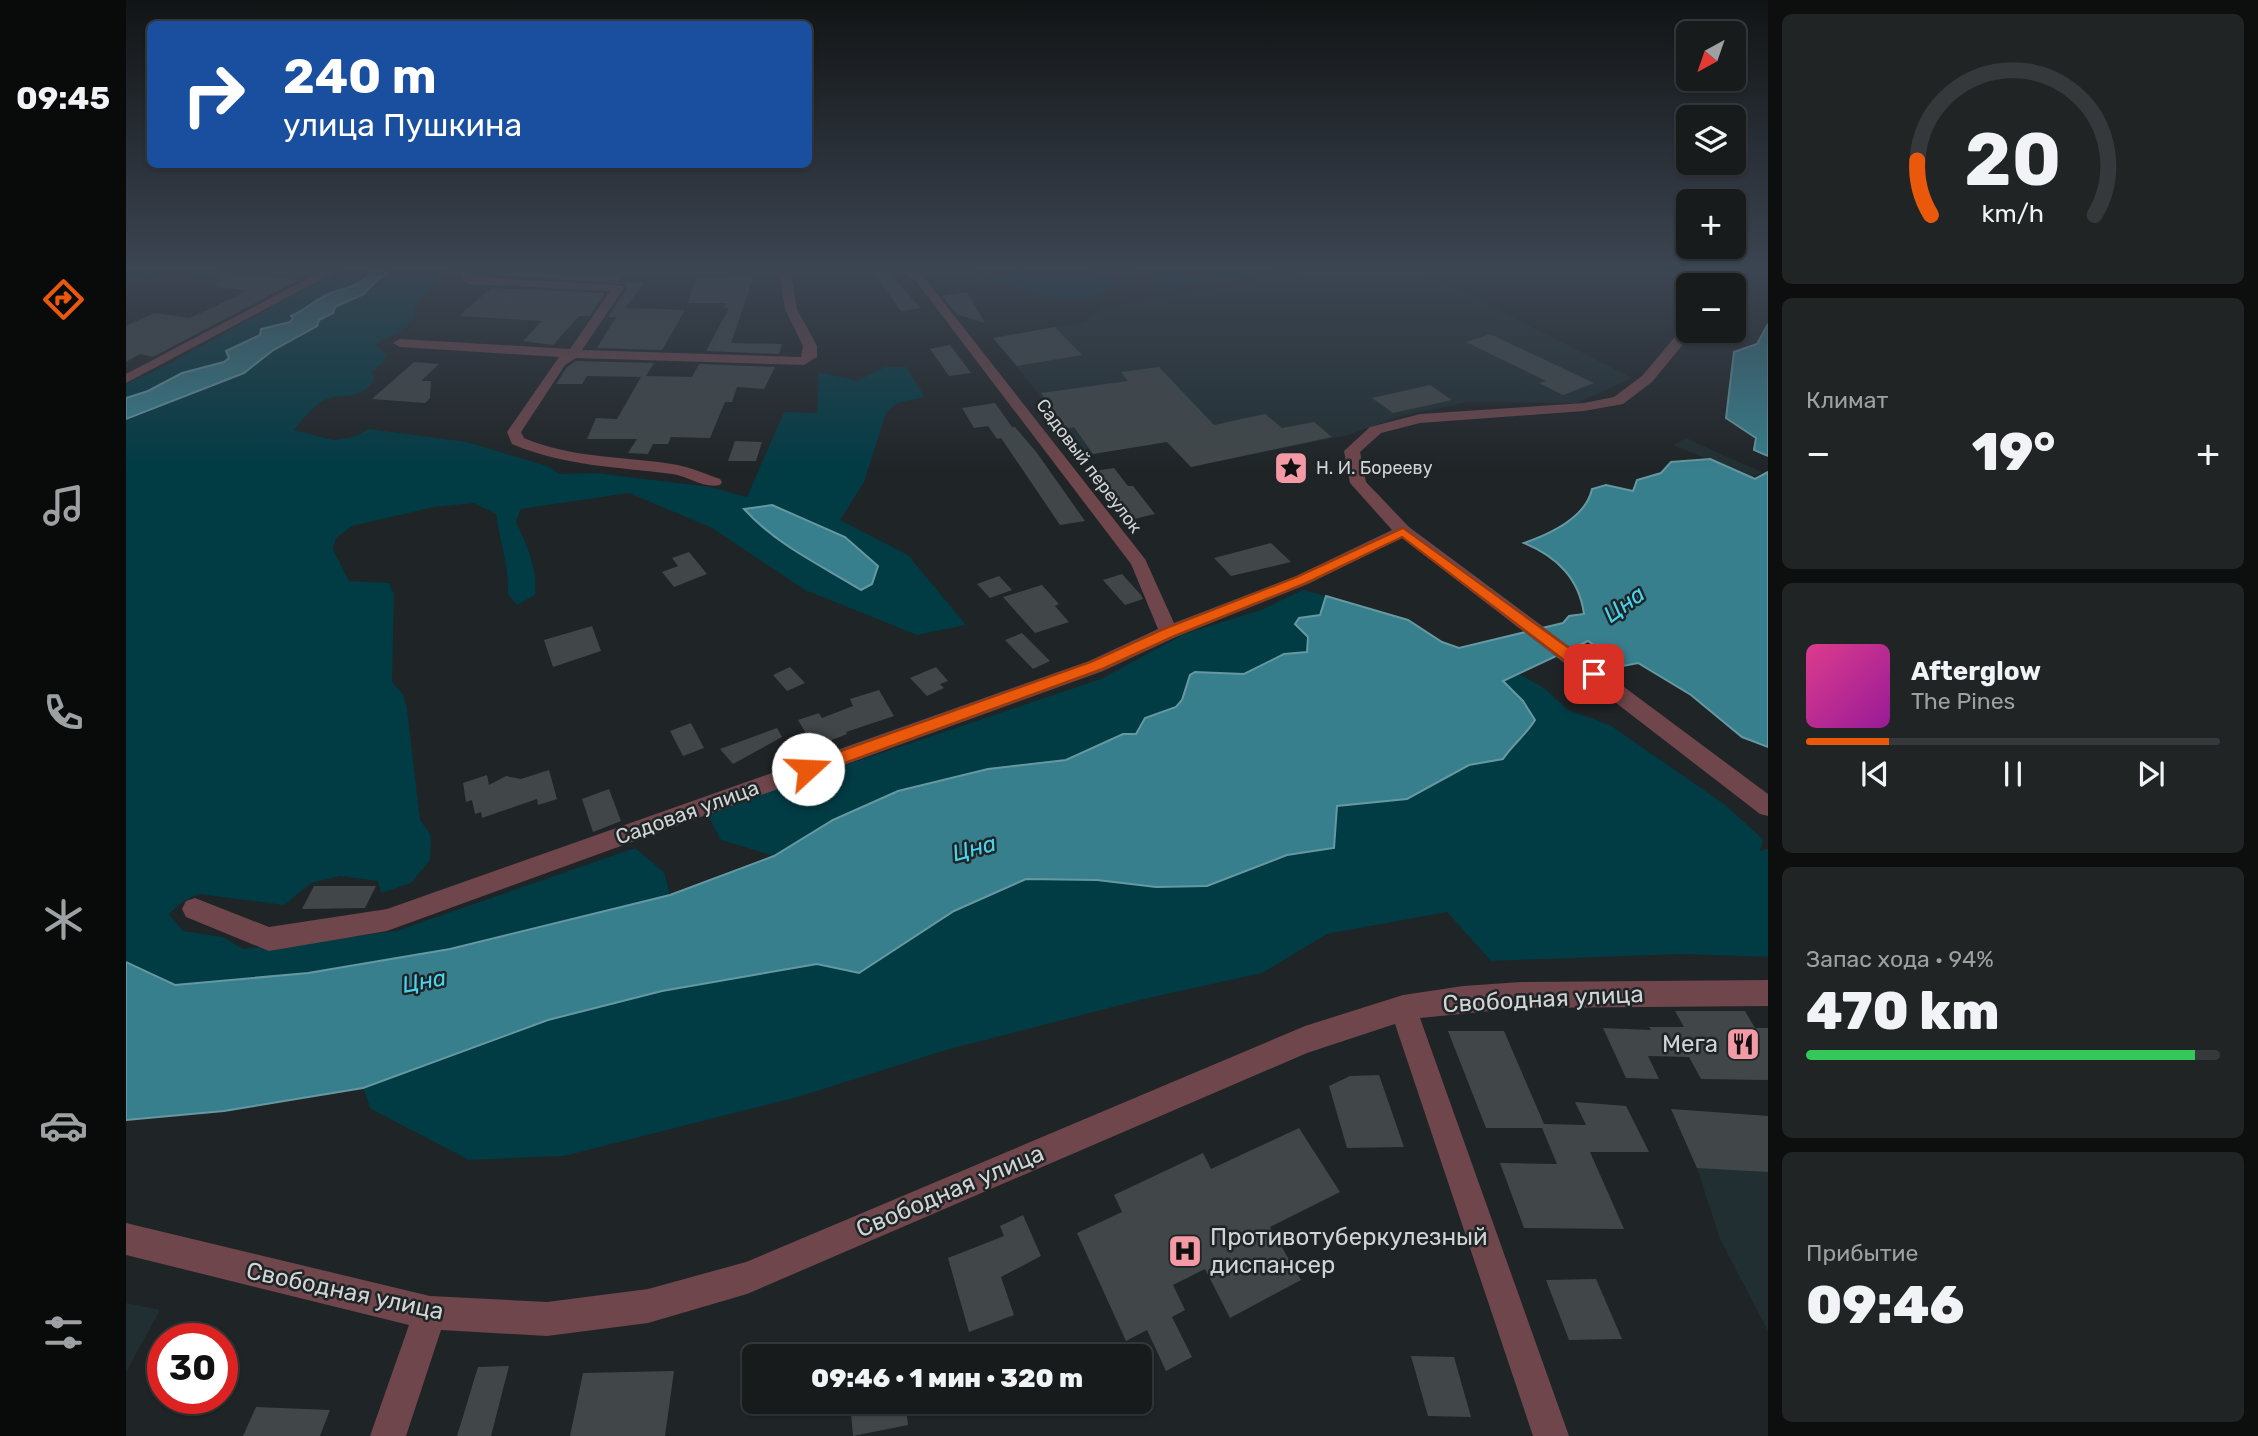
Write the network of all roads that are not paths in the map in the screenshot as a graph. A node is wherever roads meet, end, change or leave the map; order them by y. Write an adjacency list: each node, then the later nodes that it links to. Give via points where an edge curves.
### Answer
1 (204, 338): 9 (street)
2 (584, 338): 7 (street)
3 (806, 338): 7 (street, via 810,357 804,361)
4 (965, 338): 13 (street, Садовый переулок, via 1139,563)
5 (400, 343): 7 (street)
6 (1676, 343): 12 (street, via 1628,395 1616,401 1468,411 1370,432 1351,454 1351,472 1377,510)
7 (573, 354): 11 (street, via 560,362 514,432 517,441 543,452 678,470)
8 (126, 367): 9 (street)
9 (143, 370): 10 (street)
10 (126, 379)
11 (714, 482)
12 (1403, 531): 13 (street, Садовая улица, via 1302,580); 14 (street)
13 (1169, 632): 15 (street, Садовая улица, via 1097,666 387,920 269,939)
14 (1768, 807)
15 (195, 909)
16 (1768, 993): 17 (street, Свободная улица, via 1521,995)
17 (1403, 1008): 19 (street, Свободная улица, via 1305,1040 747,1278 648,1306 547,1319); 21 (street)
18 (126, 1239): 19 (street, Свободная улица)
19 (430, 1313): 20 (street)
20 (388, 1436)
21 (1551, 1436)

